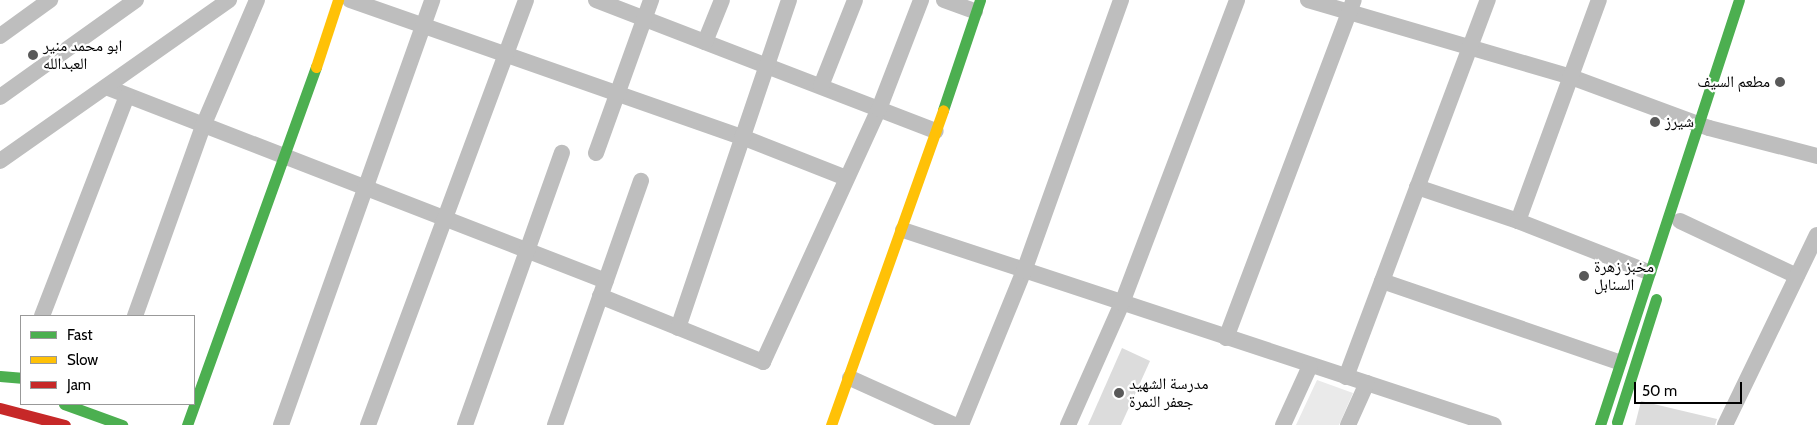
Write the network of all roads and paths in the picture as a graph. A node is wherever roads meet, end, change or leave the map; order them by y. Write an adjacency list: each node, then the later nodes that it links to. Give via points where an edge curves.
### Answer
1 (50, 0): 27 (street)
2 (136, 0): 37 (street)
3 (229, 0): 34 (street)
4 (257, 0): 39 (street)
5 (338, 0): 46 (main road)
6 (350, 0): 26 (street)
7 (432, 0): 26 (street)
8 (526, 0): 30 (street)
9 (596, 0): 25 (street)
10 (651, 0): 25 (street)
11 (722, 0): 28 (street)
12 (788, 0): 31 (street)
13 (855, 0): 33 (street)
14 (921, 0): 38 (street)
15 (944, 0): 23 (street)
16 (1121, 0): 58 (street)
17 (1237, 0): 64 (street)
18 (1308, 0): 24 (street)
19 (1488, 0): 29 (street)
20 (1599, 0): 32 (street)
21 (1739, 0): 40 (main road)
22 (1751, 0): 40 (main road)
23 (977, 6): 41 (main road)
24 (1351, 6): 29 (street); 68 (street)
25 (644, 18): 28 (street); 35 (street)
26 (422, 27): 30 (street); 51 (street)
27 (0, 36)
28 (705, 42): 31 (street)
29 (1469, 48): 32 (street); 50 (street)
30 (504, 56): 35 (street); 52 (street)
31 (765, 65): 33 (street); 42 (street)
32 (1571, 77): 40 (street); 53 (street)
33 (821, 86): 38 (street)
34 (106, 87): 36 (street); 47 (street)
35 (616, 93): 42 (street); 44 (street)
36 (128, 96): 39 (street); 65 (street)
37 (0, 97)
38 (879, 108): 41 (street); 48 (street)
39 (203, 126): 46 (street); 66 (street)
40 (1704, 126): 45 (street); 54 (main road); 59 (main road)
41 (936, 131): 55 (main road)
42 (742, 136): 48 (street); 67 (street)
43 (562, 153): 57 (street)
44 (596, 153)
45 (1817, 156)
46 (285, 159): 51 (street); 76 (main road)
47 (0, 161)
48 (846, 178): 67 (street, via 763,362)
49 (641, 181): 61 (street)
50 (1417, 187): 53 (street); 62 (street)
51 (365, 191): 52 (street); 85 (street)
52 (444, 220): 57 (street); 86 (street)
53 (1518, 221): 59 (street)
54 (1680, 221): 60 (street); 97 (main road)
55 (903, 230): 58 (street); 74 (main road)
56 (1817, 235): 60 (street)
57 (527, 254): 61 (street); 87 (street)
58 (1024, 270): 64 (street); 91 (street)
59 (1648, 272): 69 (main road)
60 (1797, 276): 98 (street)
61 (606, 280): 63 (street)
62 (1382, 281): 69 (street); 72 (street)
63 (600, 296): 67 (street); 88 (street)
64 (1122, 303): 68 (street); 92 (street)
65 (42, 315)
66 (135, 315)
67 (678, 328)
68 (1226, 338): 70 (street)
69 (1619, 362): 96 (main road)
70 (1310, 366): 72 (street); 93 (street)
71 (0, 376): 73 (main road)
72 (1346, 377): 75 (street)
73 (20, 378)
74 (850, 378): 89 (main road); 90 (street)
75 (1367, 383): 94 (street); 95 (street)
76 (195, 403)
77 (70, 405): 80 (main road)
78 (194, 405): 84 (main road)
79 (0, 408): 81 (main road)
80 (101, 410): 83 (main road)
81 (32, 415): 82 (main road)
82 (65, 425)
83 (122, 425)
84 (187, 425)
85 (281, 425)
86 (368, 425)
87 (465, 425)
88 (555, 425)
89 (831, 425)
90 (954, 425)
91 (960, 425)
92 (1068, 425)
93 (1283, 425)
94 (1348, 425)
95 (1494, 425)
96 (1600, 425)
97 (1616, 425)
98 (1725, 425)

